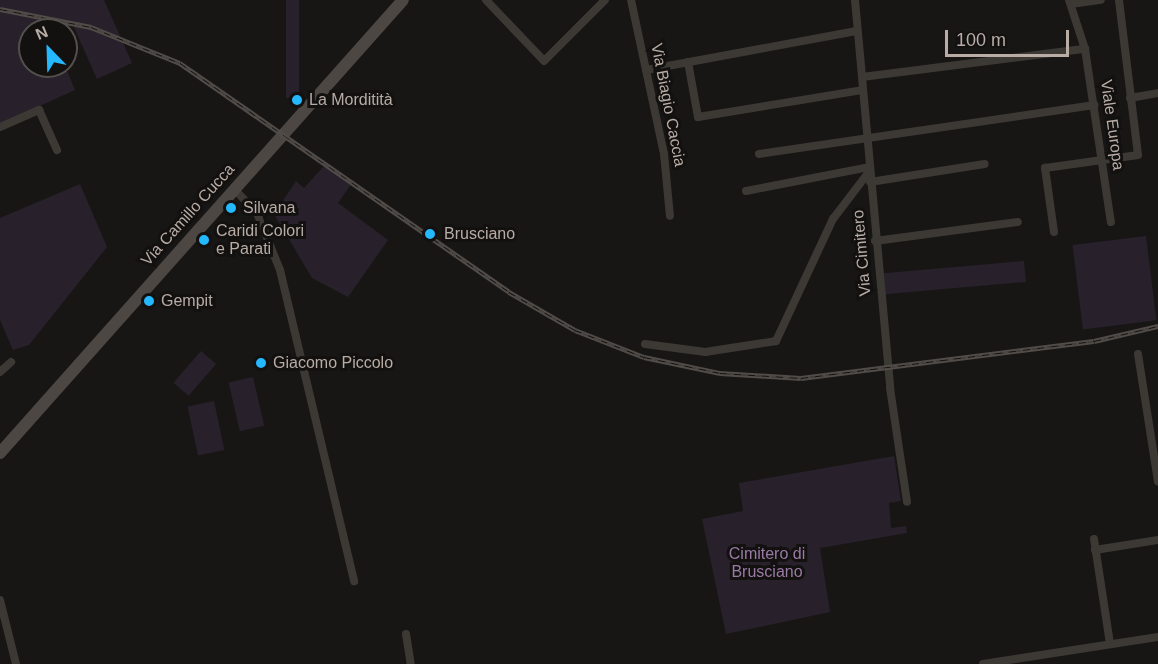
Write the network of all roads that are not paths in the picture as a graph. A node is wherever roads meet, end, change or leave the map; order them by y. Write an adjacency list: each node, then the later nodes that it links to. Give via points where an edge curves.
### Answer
1 (403, 0): 25 (street, Via Camillo Cucca)
2 (486, 0): 3 (street, via 544,61)
3 (605, 0)
4 (632, 0): 12 (street, Via Biagio Caccia)
5 (855, 0): 9 (street, Via Cimitero)
6 (1101, 0): 8 (street)
7 (1119, 0): 16 (street)
8 (1070, 2): 10 (street, Viale Europa)
9 (856, 31): 11 (street); 13 (street, Via Cimitero)
10 (1085, 49): 13 (street); 17 (street, Viale Europa)
11 (688, 62): 12 (street); 14 (street, via 698,117)
12 (646, 70): 27 (street, Via Biagio Caccia)
13 (862, 78): 14 (street, Via Cimitero)
14 (862, 90): 19 (street, Via Cimitero)
15 (1158, 93): 16 (street)
16 (1130, 98): 22 (street, via 1138,155)
17 (1094, 105): 19 (street); 22 (street, Viale Europa)
18 (0, 127): 20 (street, via 39,110)
19 (867, 138): 21 (street); 24 (street, Via Cimitero)
20 (57, 150)
21 (759, 154)
22 (1102, 160): 29 (street, Viale Europa); 30 (street, via 1045,168)
23 (985, 164): 24 (street)
24 (869, 174): 26 (street); 31 (street, Via Cimitero); 32 (street, via 833,219 776,341 705,352)
25 (234, 189): 36 (street, Via Camillo Cucca); 42 (street, via 257,213 280,270)
26 (746, 191)
27 (670, 216)
28 (1018, 222): 31 (street)
29 (1111, 222)
30 (1054, 232)
31 (875, 241): 38 (street, Via Cimitero)
32 (645, 344)
33 (1138, 354): 37 (street)
34 (10, 362): 35 (street)
35 (0, 372)
36 (0, 453)
37 (1158, 481)
38 (907, 502)
39 (1094, 539): 41 (street)
40 (1158, 540): 41 (street)
41 (1095, 550): 46 (street)
42 (354, 581)
43 (0, 600): 47 (street)
44 (406, 634): 48 (street)
45 (1158, 637): 46 (street)
46 (1110, 644): 49 (street)
47 (16, 664)
48 (411, 664)
49 (983, 664)

